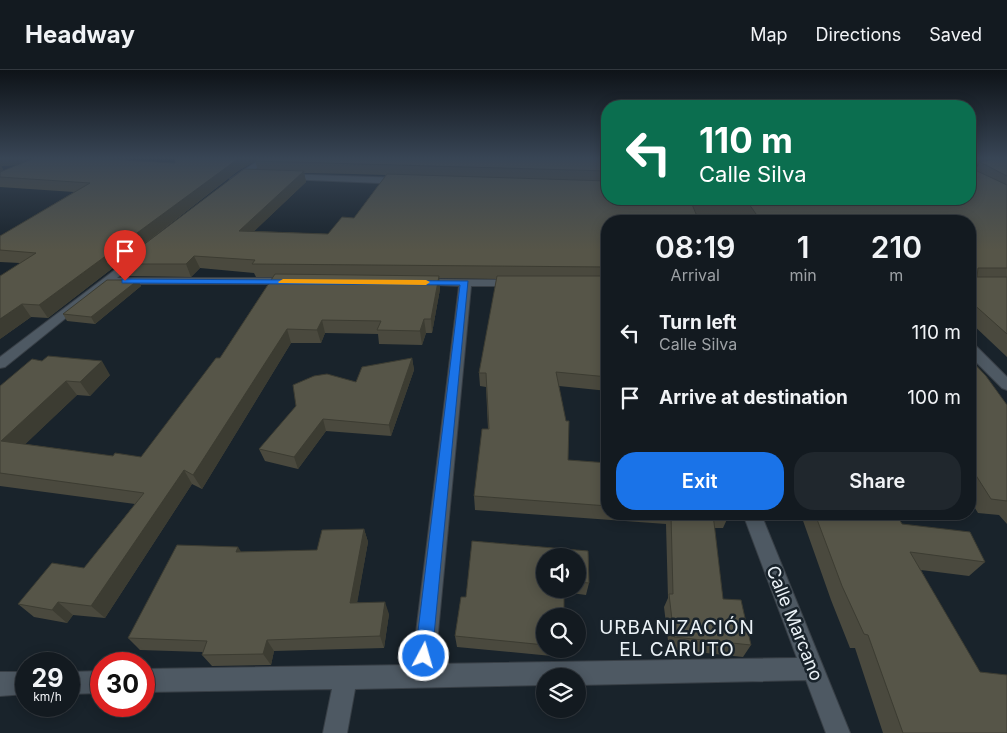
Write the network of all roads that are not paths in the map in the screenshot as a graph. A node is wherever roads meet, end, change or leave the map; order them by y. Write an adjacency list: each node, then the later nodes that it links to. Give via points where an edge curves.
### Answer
1 (143, 251): 2 (street)
2 (105, 281): 3 (street); 8 (street)
3 (302, 282)
4 (407, 282): 5 (street)
5 (465, 283): 6 (street); 12 (street)
6 (531, 283)
7 (976, 354): 9 (street)
8 (0, 364)
9 (1007, 385)
10 (754, 520): 11 (street, Calle Marcano)
11 (813, 669): 12 (street); 18 (street, Calle Marcano)
12 (422, 676): 13 (street)
13 (346, 677): 14 (street); 17 (street)
14 (155, 681)
15 (15, 683): 16 (street)
16 (0, 684)
17 (335, 733)
18 (838, 733)

